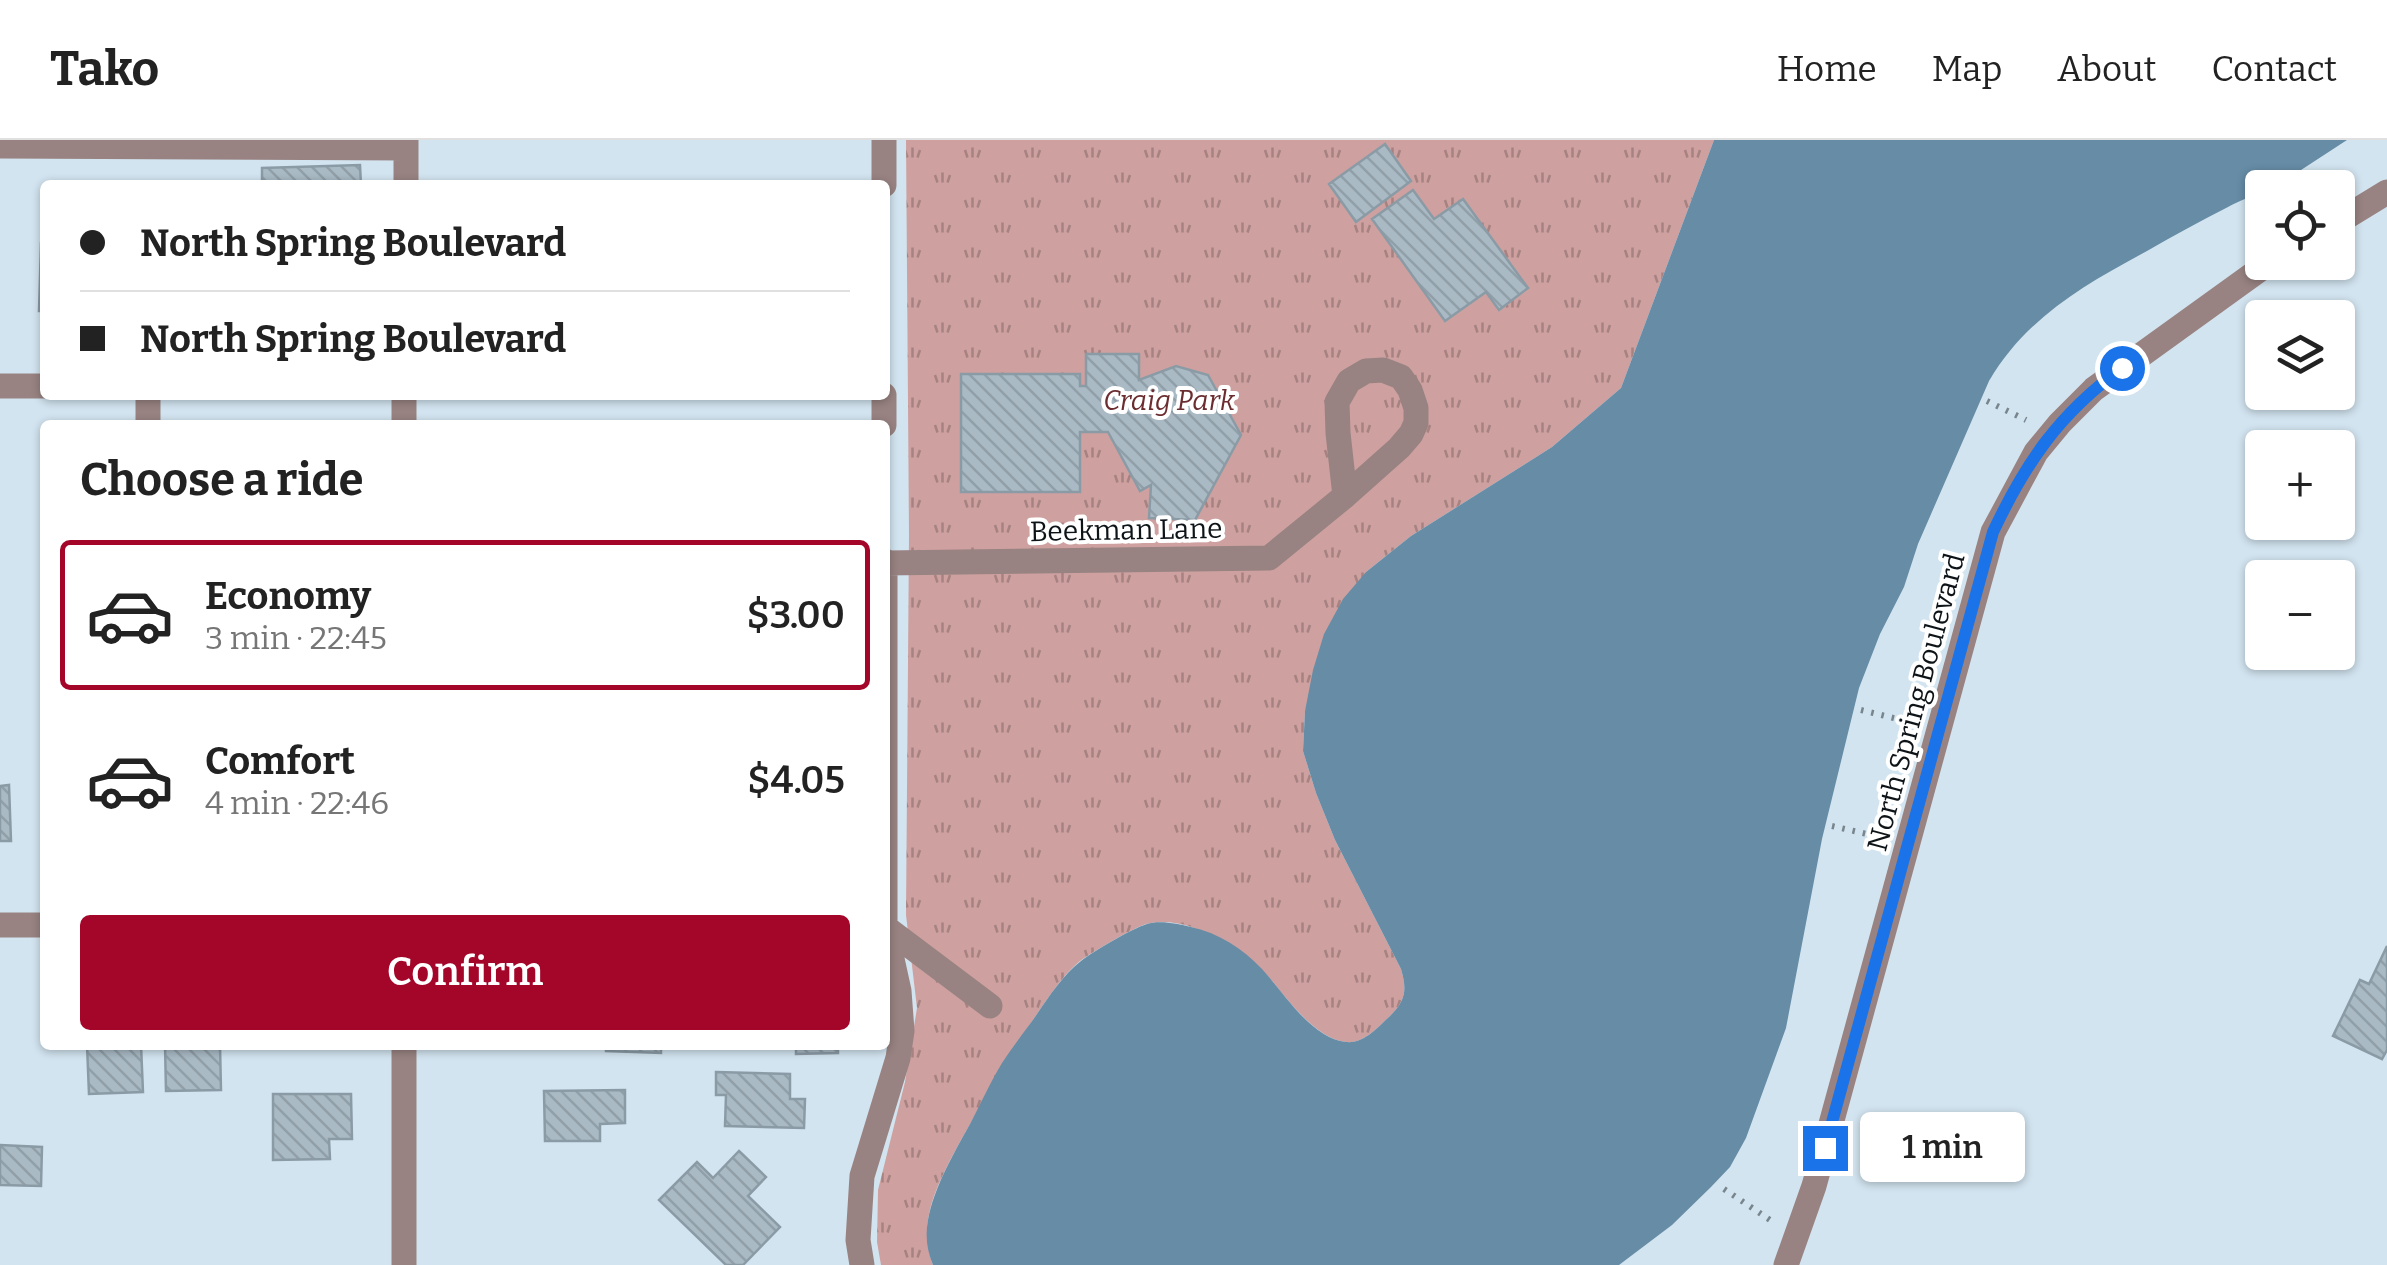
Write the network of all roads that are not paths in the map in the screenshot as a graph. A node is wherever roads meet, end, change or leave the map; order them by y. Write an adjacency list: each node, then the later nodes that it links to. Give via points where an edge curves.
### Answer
1 (884, 140): 5 (street)
2 (406, 144): 3 (street); 4 (street)
3 (0, 146)
4 (406, 180)
5 (884, 180)
6 (2387, 192): 7 (street)
7 (2355, 212)
8 (2245, 280): 21 (street, North Spring Boulevard, via 2094,389 2036,452 1993,532 1814,1186)
9 (0, 386): 10 (street)
10 (40, 386)
11 (1345, 496): 11 (street, Beekman Lane, via 1400,448 1416,422 1401,376 1366,371 1349,381 1338,402); 12 (street, Beekman Lane, via 1269,558)
12 (890, 562)
13 (0, 924): 14 (street)
14 (40, 924)
15 (890, 931): 17 (street)
16 (890, 951): 20 (street, via 902,1031 862,1176)
17 (990, 1006)
18 (404, 1050): 19 (street)
19 (404, 1265)
20 (862, 1265)
21 (1786, 1265)

